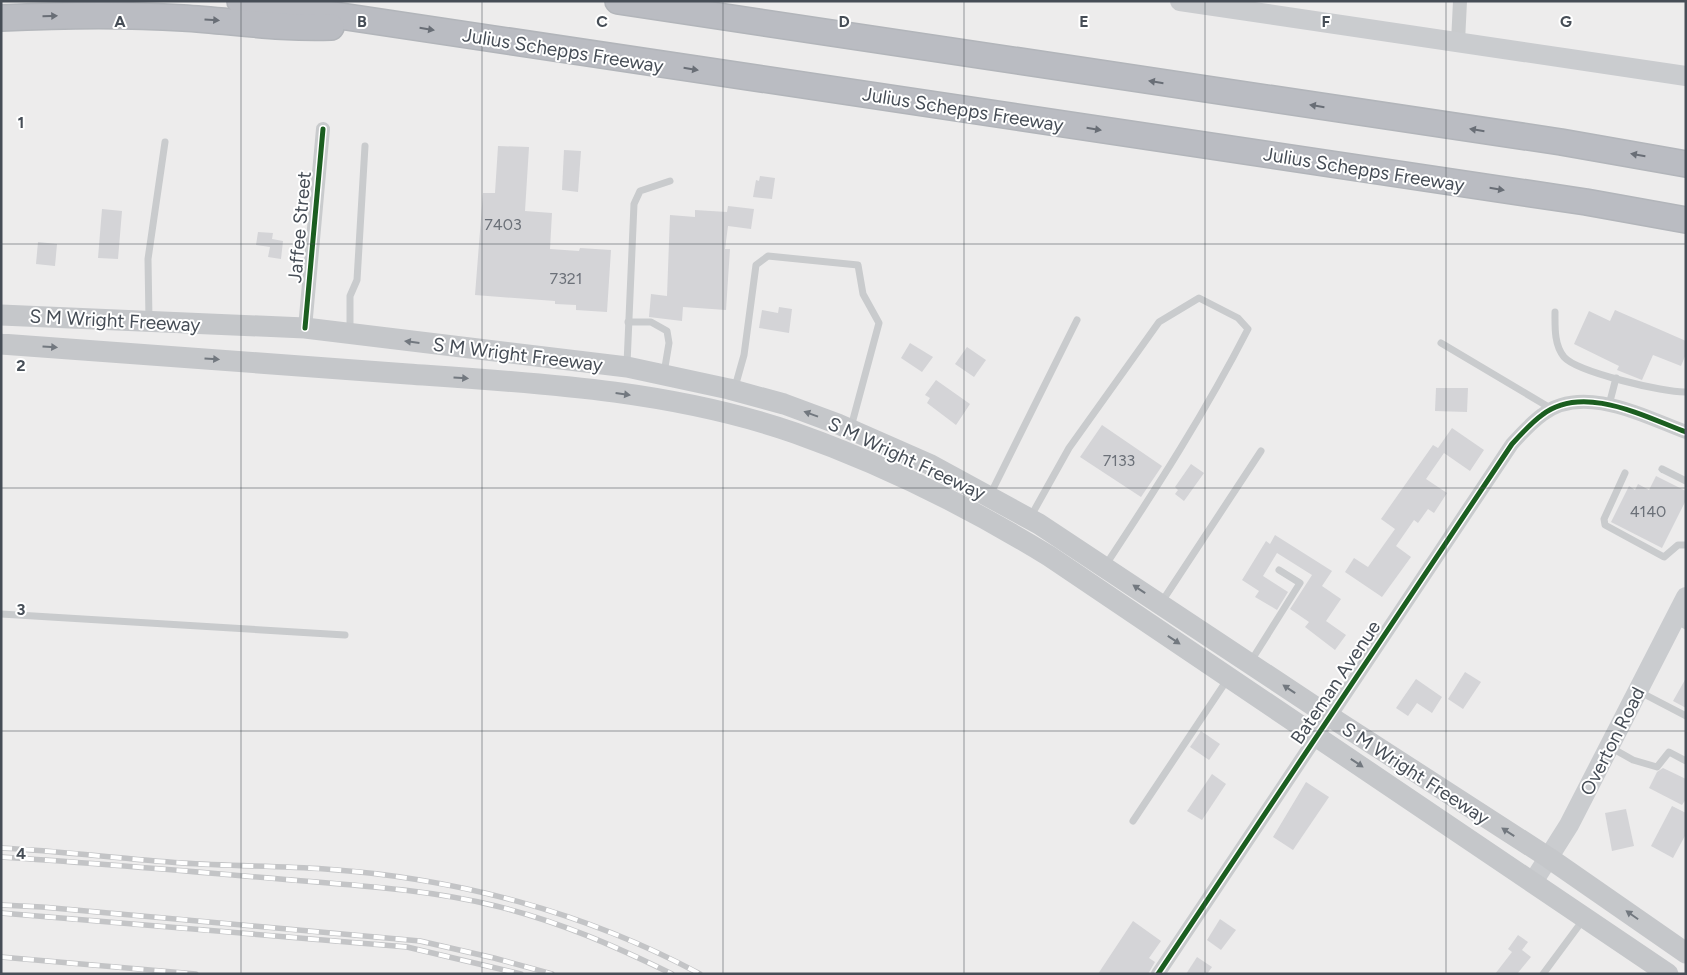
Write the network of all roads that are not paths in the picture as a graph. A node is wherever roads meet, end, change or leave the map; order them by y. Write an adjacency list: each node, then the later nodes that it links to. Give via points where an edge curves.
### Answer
1 (240, 1): 6 (highway, Julius Schepps Freeway)
2 (618, 1): 12 (highway, one-way to 2)
3 (1180, 1): 7 (main road)
4 (1460, 1): 7 (street)
5 (1, 18): 6 (highway, one-way to 6, via 63,15 170,17 303,28)
6 (391, 24): 14 (highway, Julius Schepps Freeway, one-way to 14)
7 (1458, 42): 8 (main road)
8 (1686, 76)
9 (323, 129): 20 (street, Jaffee Street)
10 (166, 142): 19 (lane, via 148,259)
11 (365, 146): 21 (lane, via 357,280 350,296)
12 (1686, 164)
13 (670, 181): 18 (lane, via 640,191 634,204)
14 (1686, 220)
15 (1555, 312): 26 (lane, via 1555,337 1564,357 1583,368)
16 (1, 314): 19 (main road, S M Wright Freeway)
17 (1077, 320): 37 (lane)
18 (628, 322): 24 (lane); 25 (lane, via 651,322 667,331 670,343)
19 (149, 323): 20 (main road, S M Wright Freeway)
20 (305, 328): 21 (main road, S M Wright Freeway)
21 (350, 334): 24 (main road, S M Wright Freeway, one-way to 21)
22 (1441, 343): 30 (lane)
23 (1, 344): 48 (main road, S M Wright Freeway, one-way to 48, via 547,384 678,402 734,415 794,432 839,450 935,492 990,521 1049,556)
24 (627, 367): 25 (main road, S M Wright Freeway)
25 (664, 374): 27 (main road, S M Wright Freeway)
26 (1616, 378): 28 (lane, via 1652,389); 29 (lane)
27 (734, 390): 31 (main road, S M Wright Freeway, one-way to 27, via 784,404); 31 (lane, via 744,355 756,266 768,256 858,265 863,294 879,322)
28 (1686, 392)
29 (1609, 406): 30 (street, via 1578,402); 32 (street)
30 (1549, 411): 50 (street, Bateman Avenue, via 1512,444)
31 (850, 429): 37 (main road, S M Wright Freeway, via 929,464)
32 (1686, 432)
33 (1261, 451): 43 (lane)
34 (1662, 469): 36 (lane)
35 (1625, 473): 39 (lane, via 1604,520 1605,525 1664,557 1678,545)
36 (1686, 481)
37 (989, 496): 38 (main road, S M Wright Freeway)
38 (1029, 518): 40 (main road, S M Wright Freeway); 40 (lane, via 1070,448 1159,322 1199,298 1238,318 1248,329 1221,381)
39 (1686, 545)
40 (1105, 566): 43 (main road, S M Wright Freeway, one-way to 40)
41 (1278, 570): 47 (lane, via 1300,584)
42 (1686, 597): 45 (main road, Overton Road)
43 (1160, 603): 47 (main road, S M Wright Freeway)
44 (1, 614): 46 (lane)
45 (1680, 623): 49 (main road, Overton Road)
46 (345, 635)
47 (1250, 663): 50 (main road, S M Wright Freeway, one-way to 47)
48 (1229, 678): 52 (main road, S M Wright Freeway); 55 (lane)
49 (1638, 691): 51 (lane); 53 (main road, Overton Road)
50 (1329, 716): 52 (street, Bateman Avenue); 56 (main road, S M Wright Freeway, one-way to 50)
51 (1686, 716)
52 (1317, 736): 57 (main road, S M Wright Freeway, one-way to 57); 60 (street, Bateman Avenue)
53 (1610, 747): 54 (lane, via 1633,760 1658,767 1669,752); 56 (main road, Overton Road)
54 (1686, 761)
55 (1133, 821)
56 (1549, 858): 57 (main road, Overton Road); 59 (main road, S M Wright Freeway, one-way to 56)
57 (1533, 882): 58 (main road, S M Wright Freeway)
58 (1585, 918): 61 (lane); 62 (main road, S M Wright Freeway)
59 (1679, 948)
60 (1158, 974)
61 (1543, 974)
62 (1668, 974)

